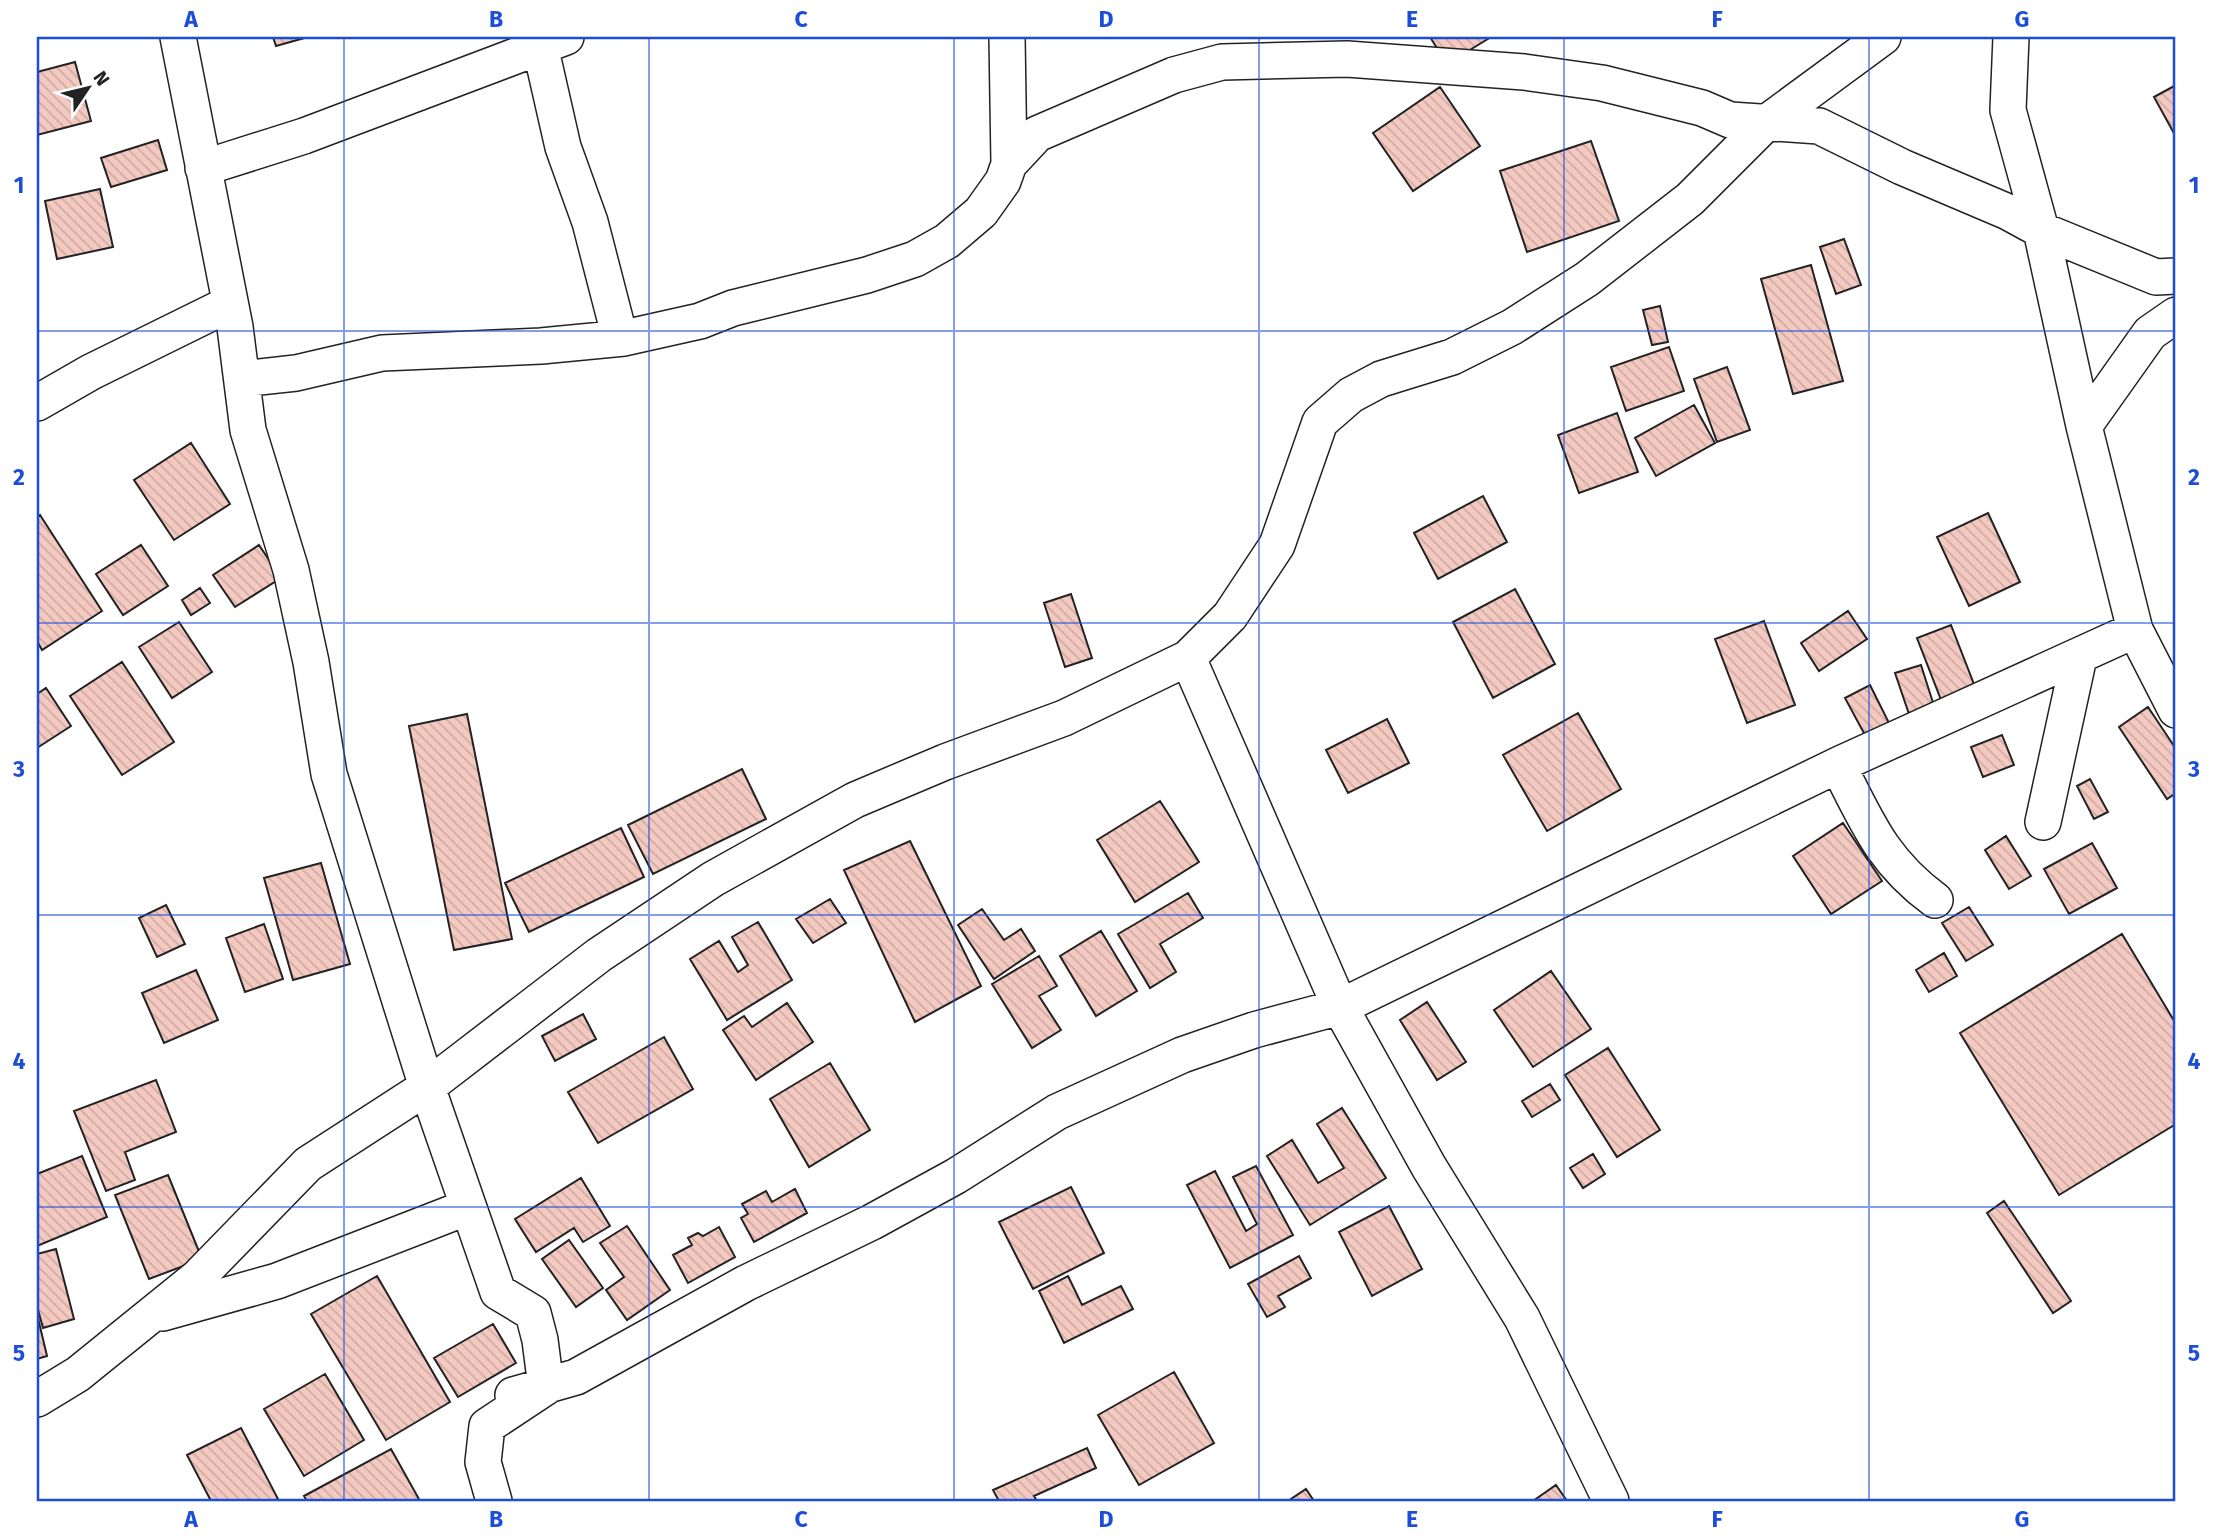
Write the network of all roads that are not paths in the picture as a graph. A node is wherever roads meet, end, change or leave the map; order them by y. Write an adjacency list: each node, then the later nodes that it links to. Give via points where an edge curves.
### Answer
1 (178, 37): 8 (street)
2 (1007, 37): 7 (street)
3 (1884, 37): 6 (street)
4 (2011, 37): 9 (street, via 2008,110)
5 (548, 40): 8 (street, via 304,136); 13 (street, via 563,147 590,222)
6 (1766, 123): 7 (street, via 1730,120 1702,108 1602,83 1524,72 1347,59 1222,62 1174,75 1044,131 1028,141); 9 (street, via 1819,126); 19 (street, via 1690,199 1587,279 1513,327 1452,357 1381,379 1351,395 1320,422 1277,545 1230,616)
7 (1009, 164): 13 (street, via 981,212 947,241 915,259 700,321)
8 (204, 168): 11 (street)
9 (2041, 230): 10 (street, via 2156,277); 16 (street)
10 (2176, 276)
11 (229, 304): 14 (street); 15 (street)
12 (2176, 315): 16 (street, via 2151,333)
13 (620, 338): 14 (street, via 382,353 296,373)
14 (242, 379): 25 (street, via 248,430 292,570 329,774)
15 (37, 403)
16 (2084, 426): 17 (street)
17 (2136, 630): 18 (street); 20 (street)
18 (2079, 657): 21 (street); 22 (street)
19 (1188, 658): 24 (street); 25 (street, via 1064,718 855,800 793,833 713,879 599,955)
20 (2176, 710)
21 (1838, 765): 23 (street, via 1895,867); 24 (street)
22 (2043, 822)
23 (1935, 900)
24 (1340, 1007): 28 (street, via 1182,1055 1057,1112 872,1222 746,1283 576,1377); 31 (street, via 1429,1167 1522,1318)
25 (427, 1087): 26 (street); 27 (street, via 308,1164 198,1277)
26 (468, 1207): 27 (street, via 277,1281); 28 (street, via 498,1292 533,1312)
27 (149, 1317): 29 (street, via 78,1374)
28 (546, 1387): 30 (street, via 487,1426 482,1462)
29 (37, 1399)
30 (494, 1501)
31 (1611, 1501)

